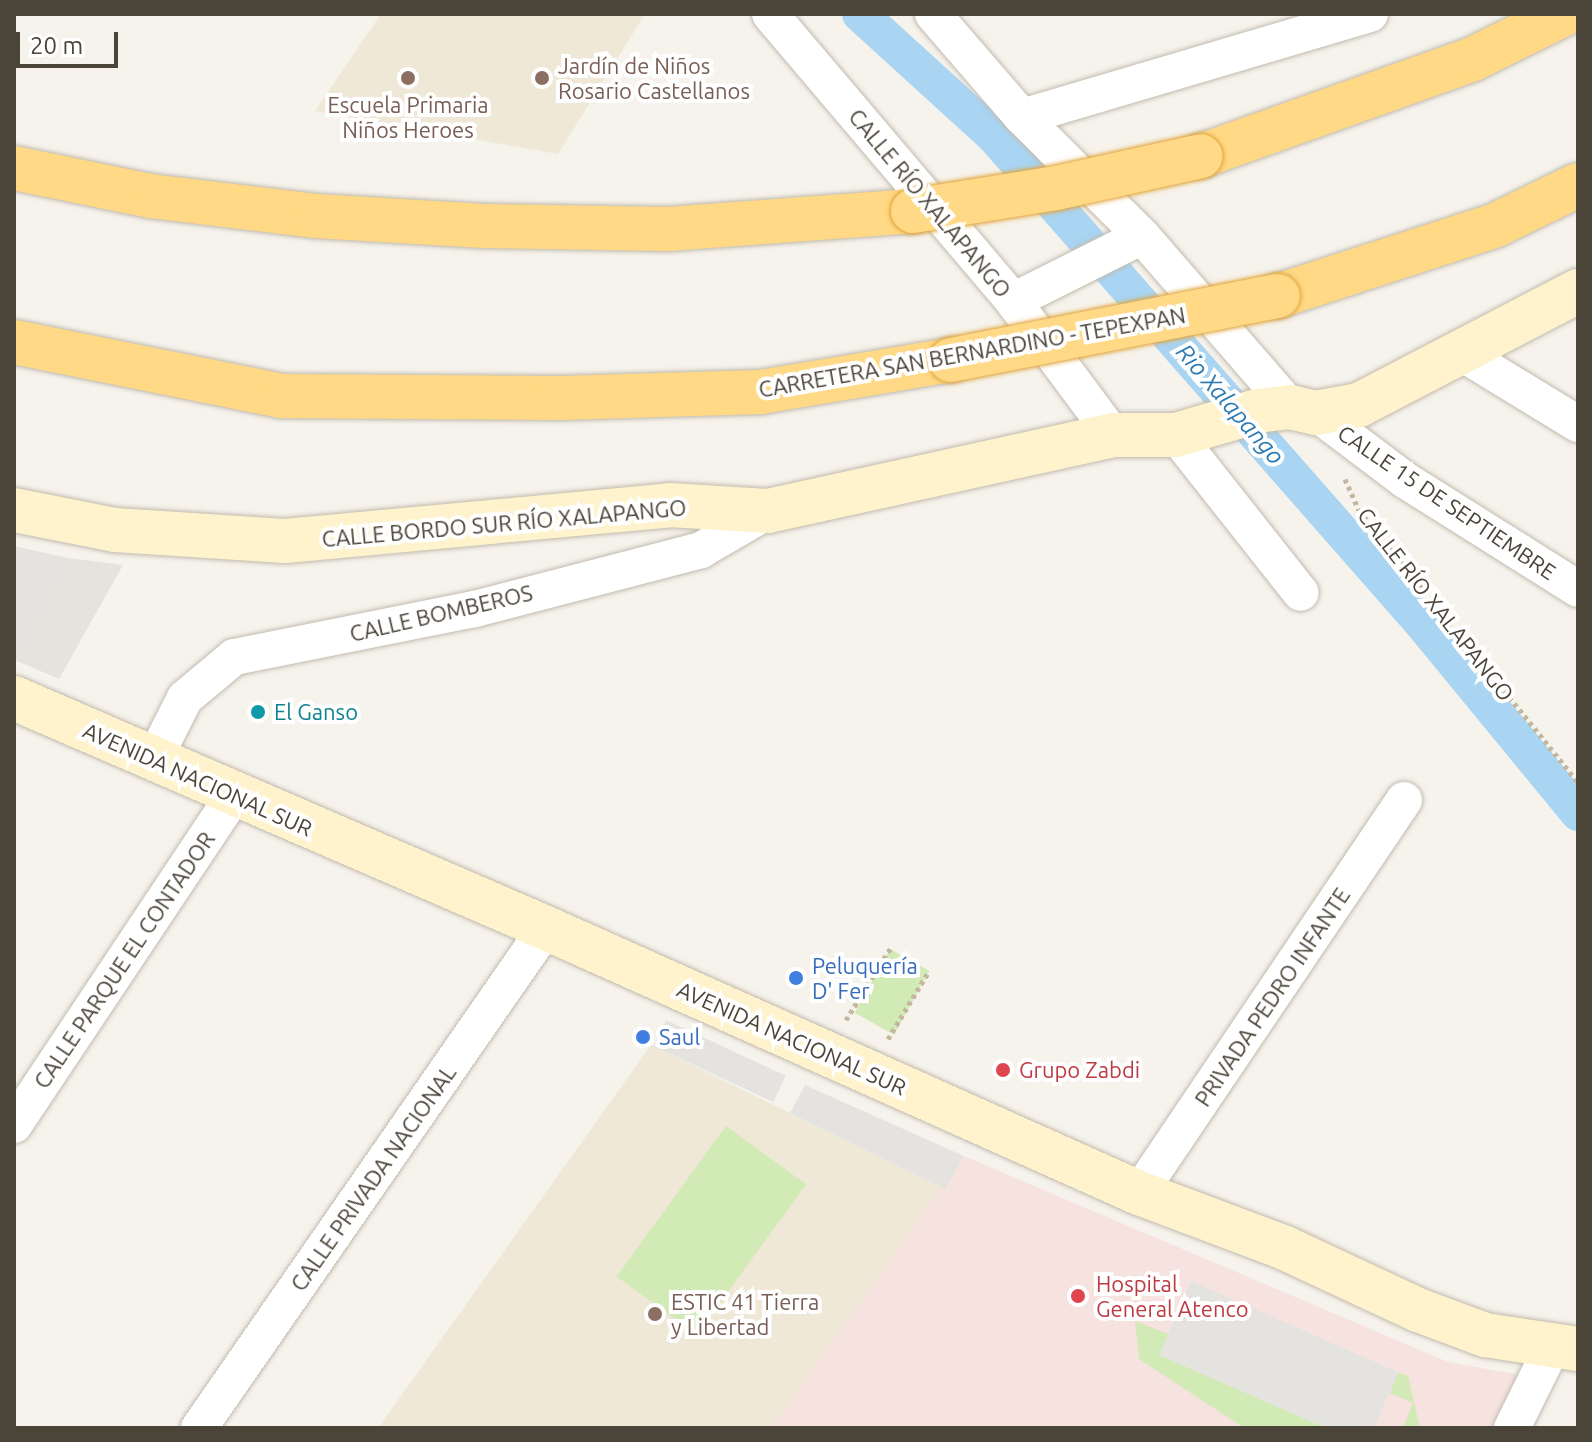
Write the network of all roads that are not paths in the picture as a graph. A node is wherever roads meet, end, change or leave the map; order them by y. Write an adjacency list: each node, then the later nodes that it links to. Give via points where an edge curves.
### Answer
1 (770, 14): 10 (street, CALLE RÍO XALAPANGO)
2 (933, 14): 5 (street)
3 (1370, 14): 5 (street)
4 (1564, 14): 6 (highway, bridge, via 1473,59 1201,156 1056,188 913,211 668,229 484,226 315,216 150,196)
5 (1022, 117): 8 (street)
6 (14, 168)
7 (1578, 185): 11 (highway, CARRETERA SAN BERNARDINO - TEPEXPAN, bridge, via 1496,225 1278,296 761,392 561,398 281,396)
8 (1128, 243): 10 (street); 13 (street)
9 (1578, 291): 12 (main road, CALLE BORDO SUR RÍO XALAPANGO)
10 (1013, 301): 16 (street, CALLE RÍO XALAPANGO)
11 (14, 342)
12 (1460, 352): 13 (main road, CALLE BORDO SUR RÍO XALAPANGO, via 1359,405); 14 (street)
13 (1288, 410): 15 (main road, CALLE BORDO SUR RÍO XALAPANGO); 19 (street, CALLE 15 DE SEPTIEMBRE)
14 (1578, 424)
15 (1194, 430): 16 (main road, CALLE BORDO SUR RÍO XALAPANGO); 20 (street)
16 (1113, 435): 18 (main road, CALLE BORDO SUR RÍO XALAPANGO)
17 (14, 510): 18 (main road, CALLE BORDO SUR RÍO XALAPANGO, via 115,530 285,541 670,505)
18 (768, 511): 22 (street, CALLE BOMBEROS, via 701,550 475,609 234,657 185,698)
19 (1578, 589)
20 (1301, 593)
21 (14, 698): 22 (main road, AVENIDA NACIONAL SUR)
22 (154, 759): 23 (main road, AVENIDA NACIONAL SUR)
23 (234, 795): 25 (main road, AVENIDA NACIONAL SUR); 26 (street, CALLE PARQUE EL CONTADOR)
24 (1404, 800): 27 (street, PRIVADA PEDRO INFANTE)
25 (546, 928): 27 (main road, AVENIDA NACIONAL SUR); 29 (street, CALLE PRIVADA NACIONAL)
26 (14, 1125)
27 (1139, 1193): 28 (main road, AVENIDA NACIONAL SUR, via 1285,1248 1485,1335)
28 (1565, 1348): 30 (street)
29 (199, 1428)
30 (1512, 1428)

